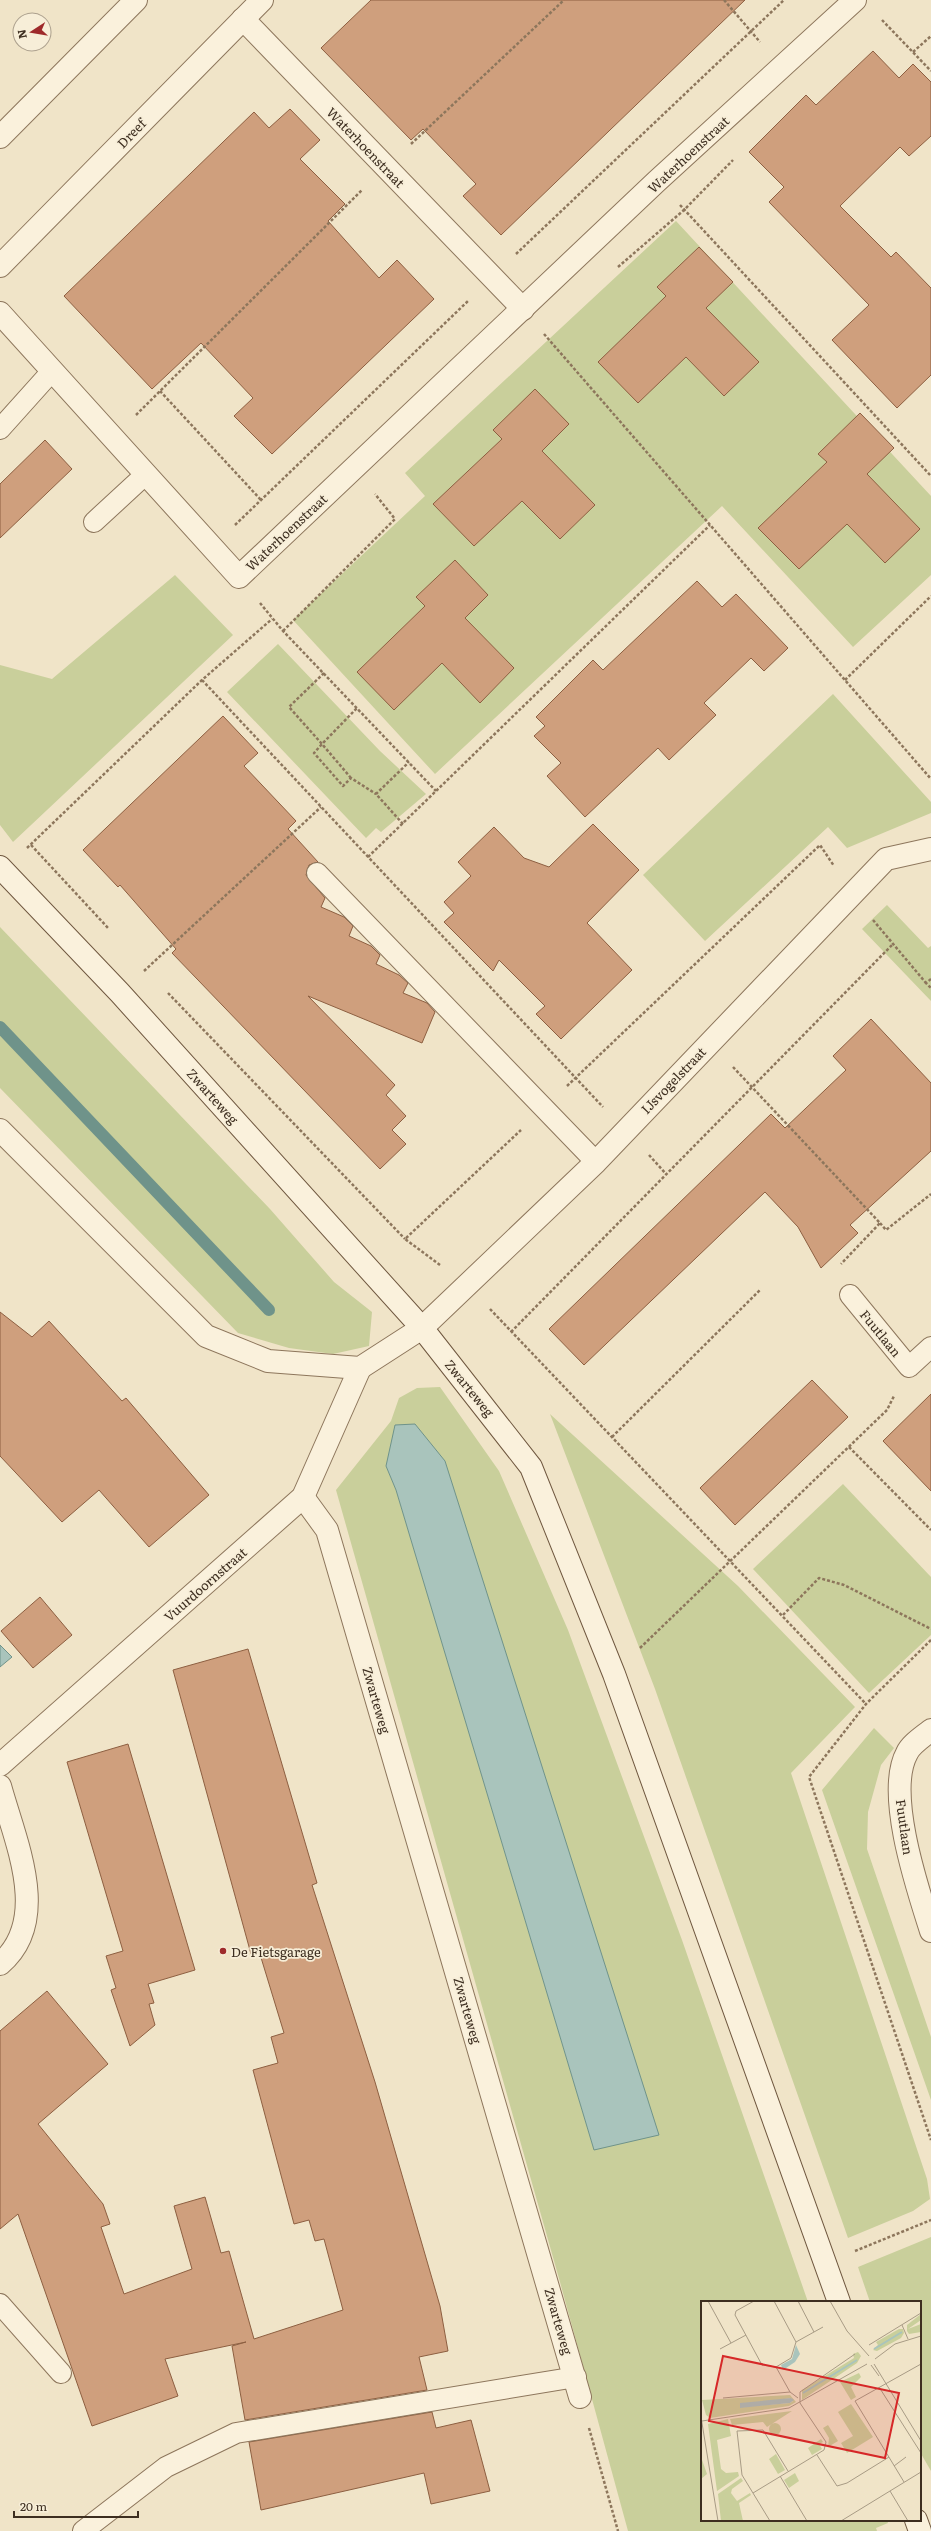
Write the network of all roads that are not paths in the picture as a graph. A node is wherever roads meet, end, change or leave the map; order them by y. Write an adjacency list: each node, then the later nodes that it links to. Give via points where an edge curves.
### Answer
1 (136, 0): 5 (street)
2 (262, 0): 4 (street, Dreef)
3 (856, 0): 7 (street, Waterhoenstraat, via 657,181)
4 (243, 19): 6 (street, Dreef); 7 (street, Waterhoenstraat)
5 (0, 138)
6 (0, 266)
7 (523, 309): 11 (street, Waterhoenstraat, via 239,577)
8 (0, 313): 9 (street, Waterhoenstraat)
9 (52, 371): 10 (lane); 11 (street, Waterhoenstraat)
10 (0, 429)
11 (146, 474): 12 (lane)
12 (94, 522)
13 (931, 849): 17 (street, IJsvogelstraat, via 886,859)
14 (2, 869): 19 (street, Zwarteweg, via 120,993)
15 (317, 873): 17 (lane)
16 (0, 1130): 21 (street, via 206,1336 268,1362)
17 (596, 1162): 19 (street, IJsvogelstraat)
18 (850, 1295): 20 (lane, Fuutlaan, via 909,1367)
19 (422, 1328): 21 (street); 28 (street, Zwarteweg, via 531,1467 614,1674)
20 (931, 1347)
21 (360, 1368): 22 (street, Vuurdoornstraat)
22 (303, 1497): 24 (street, Vuurdoornstraat); 31 (street, Zwarteweg, via 327,1530)
23 (931, 1730): 26 (street, Fuutlaan, via 907,1753 900,1784 907,1852)
24 (0, 1765)
25 (0, 1786): 27 (street, via 23,1870 28,1903 24,1930 11,1955)
26 (931, 1932)
27 (0, 1964)
28 (839, 2301)
29 (0, 2304): 30 (lane)
30 (61, 2373)
31 (578, 2387): 33 (lane, via 236,2433 166,2467)
32 (916, 2521): 34 (street)
33 (83, 2531)
34 (920, 2531)

